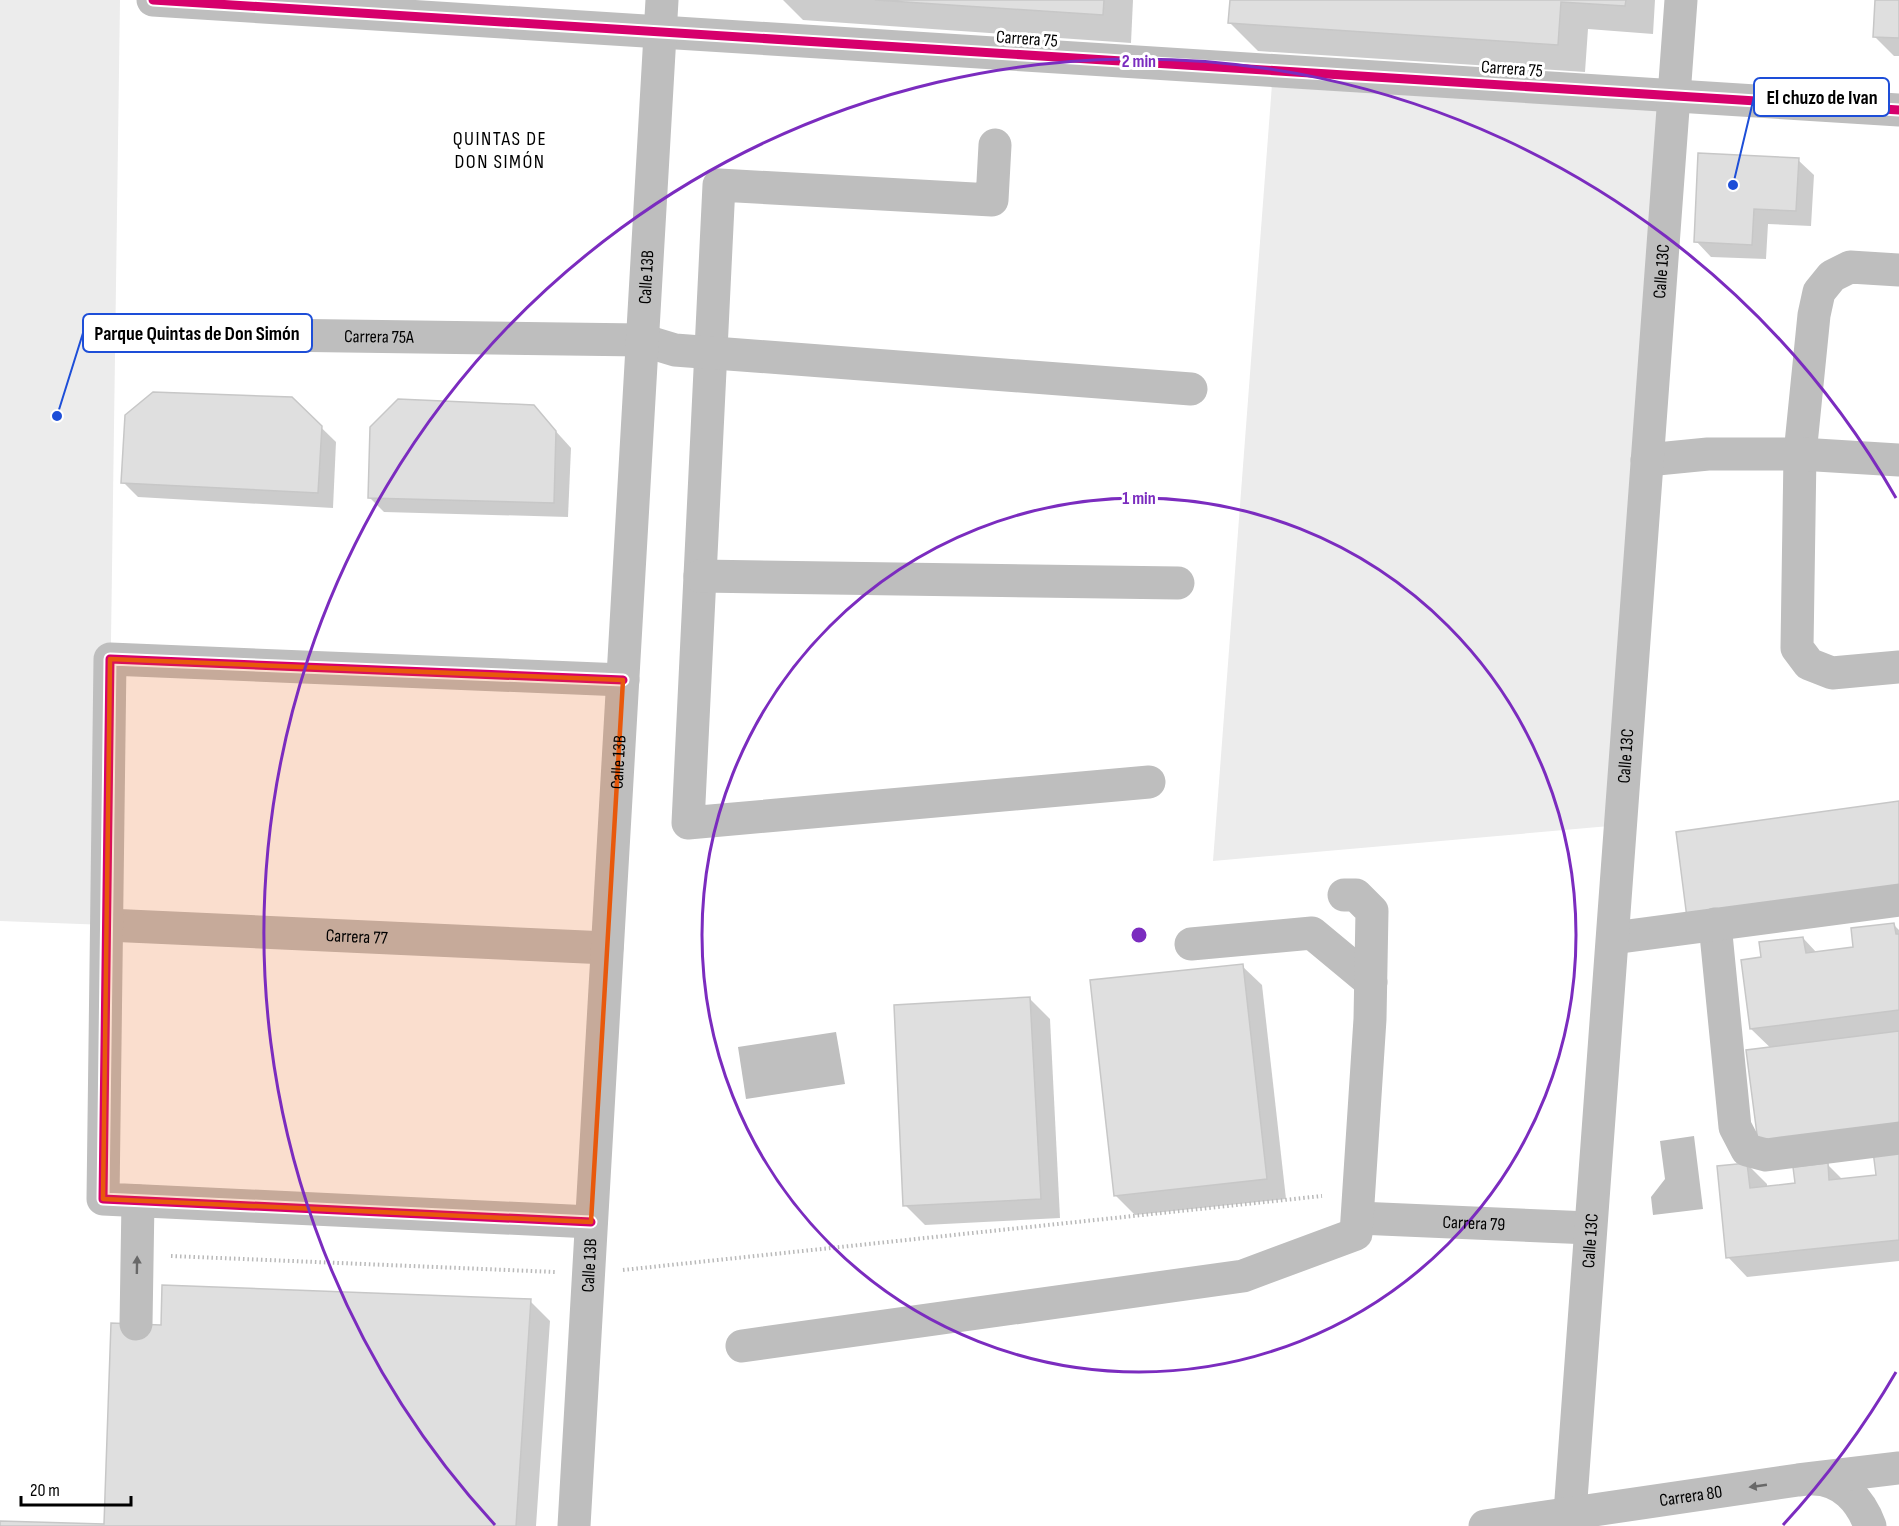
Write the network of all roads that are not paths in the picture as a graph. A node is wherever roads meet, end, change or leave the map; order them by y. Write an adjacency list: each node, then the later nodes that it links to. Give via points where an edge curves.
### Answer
1 (153, 0): 3 (street, Carrera 75)
2 (1681, 0): 4 (street, Calle 13C)
3 (662, 16): 4 (street, Carrera 75); 9 (street, Calle 13B)
4 (1674, 96): 5 (street, Carrera 75); 13 (street, Calle 13C)
5 (1899, 110)
6 (995, 145): 10 (street, via 992,200 719,185)
7 (1899, 270): 12 (street, via 1850,267 1833,276 1819,292)
8 (115, 333): 9 (street, Carrera 75A)
9 (642, 340): 10 (street, Carrera 75A, via 675,350); 18 (street, Calle 13B)
10 (711, 352): 11 (street, Carrera 75A); 15 (street)
11 (1191, 389)
12 (1800, 454): 13 (street, via 1708,454); 14 (street); 17 (street, via 1797,648 1809,664 1833,674)
13 (1647, 460): 24 (street, Calle 13C)
14 (1899, 460)
15 (700, 576): 16 (street); 19 (street, via 688,823)
16 (1178, 584)
17 (1899, 667)
18 (623, 680): 23 (street, via 110,659); 26 (street, Calle 13B)
19 (1149, 782)
20 (1344, 895): 27 (street, via 1356,895 1372,911)
21 (1899, 900): 22 (street)
22 (1715, 924): 24 (street); 28 (street, via 1735,1127 1748,1150 1766,1155)
23 (107, 926): 26 (street, Carrera 77); 29 (street, via 103,1198)
24 (1613, 938): 32 (street, Calle 13C)
25 (1191, 944): 27 (street, via 1312,933)
26 (607, 948): 31 (street, Calle 13B)
27 (1371, 982): 30 (street)
28 (1899, 1138)
29 (138, 1201): 31 (street); 33 (street, one-way to 29)
30 (1358, 1215): 32 (street, Carrera 79); 34 (street, via 1243,1276)
31 (591, 1222): 38 (street, Calle 13B)
32 (1590, 1228): 37 (street, Calle 13C)
33 (136, 1324)
34 (742, 1346)
35 (1899, 1468): 36 (street, Carrera 80)
36 (1798, 1479): 37 (street, Carrera 80, one-way to 37); 40 (street, via 1817,1478 1836,1484 1858,1502)
37 (1570, 1513): 39 (street, Carrera 80)
38 (574, 1526)
39 (1485, 1526)
40 (1870, 1526)

